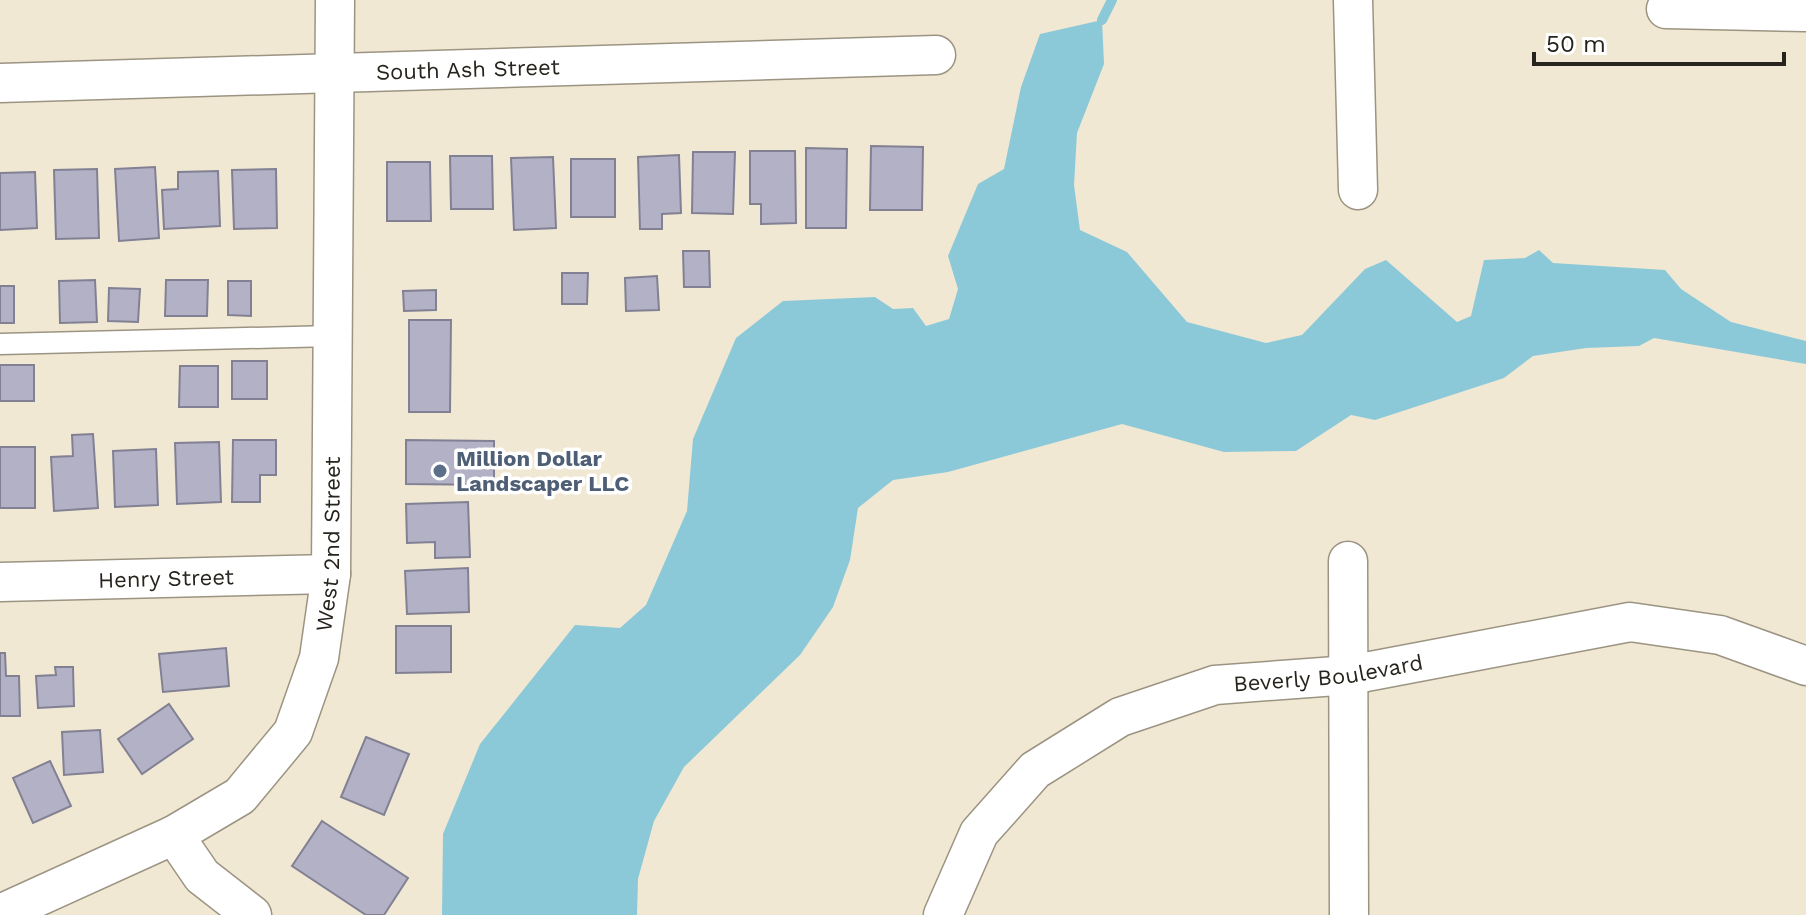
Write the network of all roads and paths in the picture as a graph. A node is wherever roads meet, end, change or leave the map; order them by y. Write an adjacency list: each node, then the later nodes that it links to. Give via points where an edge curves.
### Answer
1 (335, 0): 6 (street, West 2nd Street)
2 (1353, 0): 8 (street)
3 (1801, 8): 4 (street)
4 (1666, 9)
5 (936, 55): 6 (street, South Ash Street)
6 (335, 72): 7 (street, South Ash Street); 9 (street, West 2nd Street)
7 (0, 83)
8 (1358, 190)
9 (333, 336): 10 (lane); 12 (street, West 2nd Street)
10 (0, 344)
11 (1348, 561): 15 (street)
12 (331, 574): 13 (street, Henry Street); 16 (street, West 2nd Street, via 319,658 293,732 240,796)
13 (0, 582)
14 (1806, 666): 15 (street, Beverly Boulevard, via 1720,635 1630,622)
15 (1350, 675): 19 (street, Beverly Boulevard, via 1215,685 1120,717 1035,770 979,833); 20 (street)
16 (174, 835): 17 (street, West 2nd Street); 18 (street, via 202,876)
17 (0, 914)
18 (252, 915)
19 (943, 915)
20 (1349, 915)

